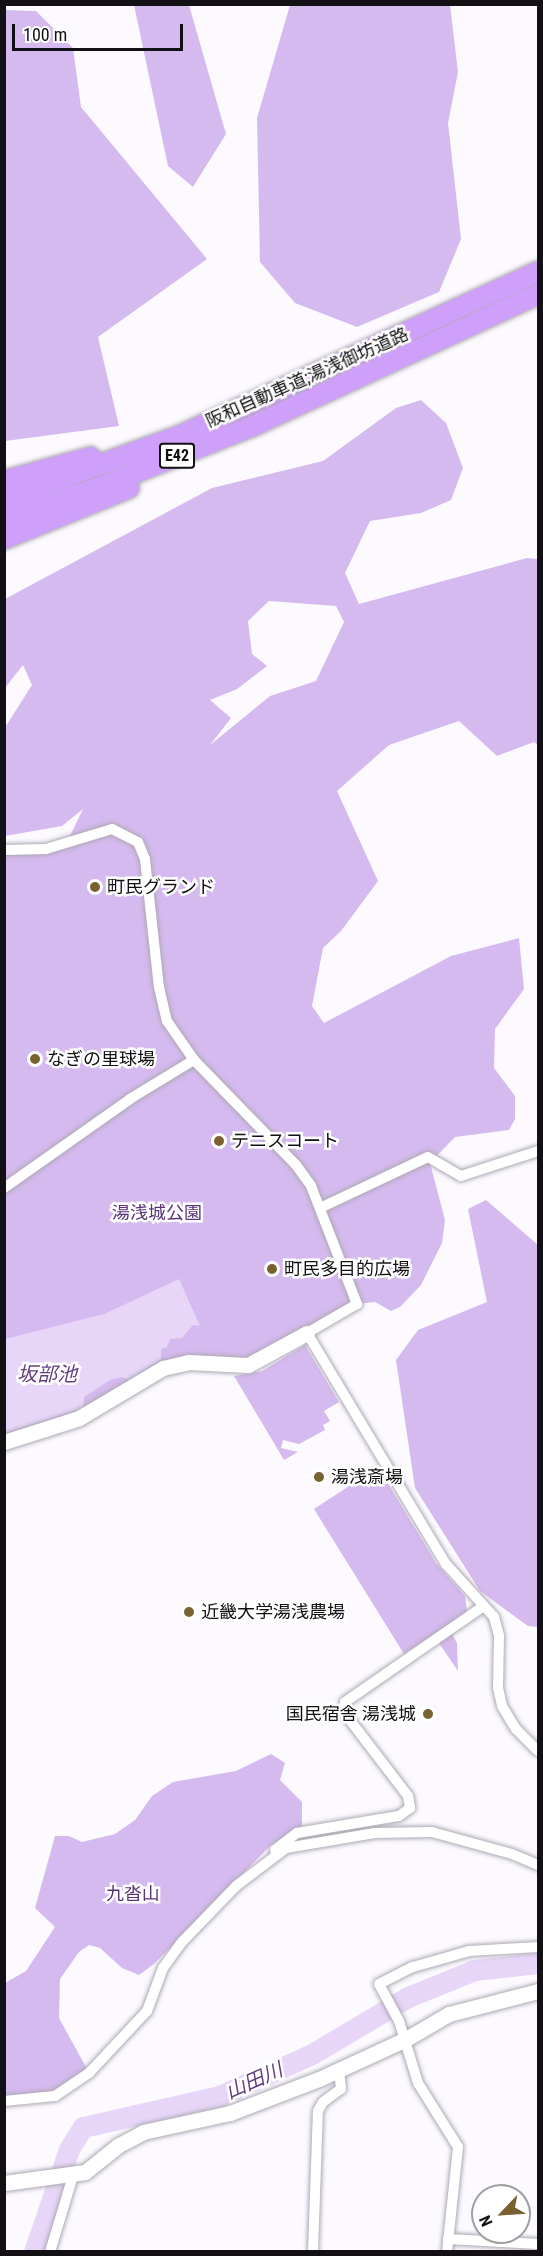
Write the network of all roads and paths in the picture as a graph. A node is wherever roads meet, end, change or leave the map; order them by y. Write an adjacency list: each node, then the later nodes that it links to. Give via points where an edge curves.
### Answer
1 (538, 272): 3 (highway, 阪和自動車道;湯浅御坊道路 / E42)
2 (538, 294): 4 (highway, 阪和自動車道;湯浅御坊道路 / E42)
3 (269, 397): 5 (highway, via 121,448); 6 (highway, 阪和自動車道;湯浅御坊道路 / E42, via 117,461)
4 (255, 425): 7 (highway, 阪和自動車道;湯浅御坊道路 / E42, via 102,486); 8 (highway, via 91,506)
5 (4, 481)
6 (4, 499)
7 (4, 519)
8 (4, 539)
9 (4, 850): 10 (street, via 46,849 112,829 138,842 147,872 163,1011)
10 (194, 1060): 12 (street, via 130,1099); 13 (street, via 302,1171)
11 (538, 1151): 13 (street, via 461,1176 428,1157)
12 (4, 1188)
13 (320, 1208): 14 (street, via 357,1304)
14 (308, 1333): 15 (street, via 248,1365 188,1362 164,1368 79,1418); 16 (street, via 439,1554)
15 (4, 1442)
16 (482, 1607): 17 (street, via 494,1617 498,1628 502,1706 516,1729); 18 (street, via 345,1701 346,1715 408,1796 410,1808 399,1816 297,1833)
17 (538, 1751)
18 (267, 1860): 19 (street, via 286,1848 309,1841 407,1831 455,1836); 24 (street, via 236,1886 170,1956 147,2011 89,2073 55,2096)
19 (538, 1865)
20 (538, 1947): 22 (street, via 494,1947 443,1958 379,1984)
21 (538, 1991): 22 (street, via 457,2011)
22 (406, 2039): 23 (street); 27 (street, via 418,2083 458,2147)
23 (339, 2070): 25 (street, via 230,2113 143,2132); 30 (street, via 341,2089 323,2102 318,2111)
24 (4, 2101)
25 (73, 2176): 26 (street); 29 (street)
26 (4, 2183)
27 (448, 2239): 28 (street); 31 (street)
28 (538, 2244)
29 (50, 2252)
30 (313, 2252)
31 (447, 2252)

